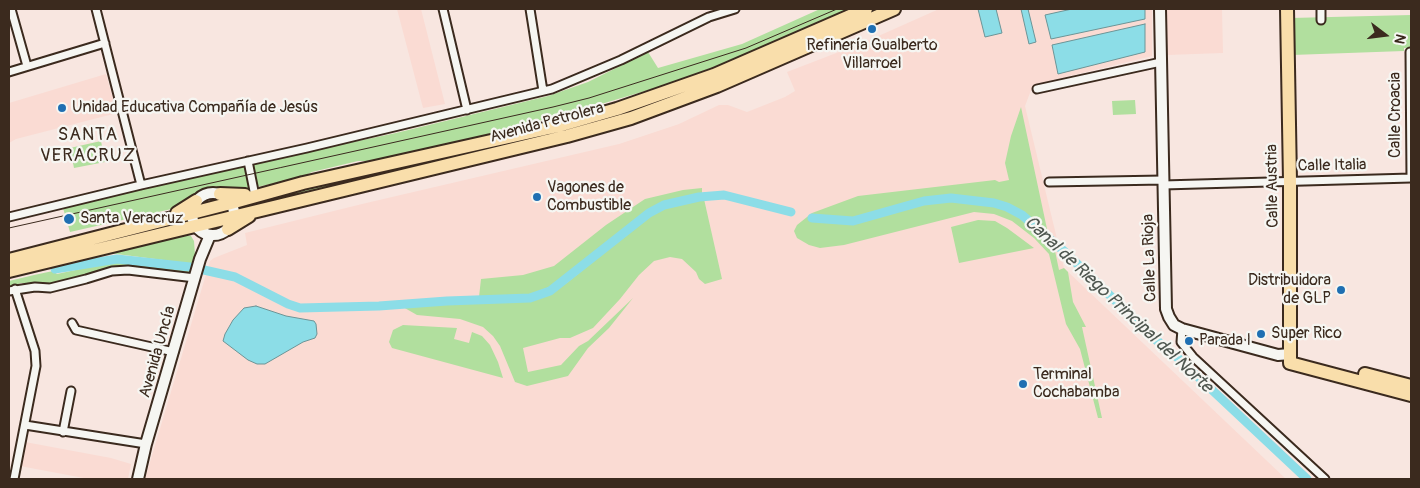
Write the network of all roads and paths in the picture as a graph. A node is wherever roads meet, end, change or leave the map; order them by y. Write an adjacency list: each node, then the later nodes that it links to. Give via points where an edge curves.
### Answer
1 (11, 9): 15 (street)
2 (96, 9): 12 (street)
3 (443, 9): 19 (street)
4 (530, 9): 18 (street)
5 (735, 9): 18 (street, via 709,17 621,60)
6 (866, 9): 27 (highway, Avenida Petrolera, via 714,76 617,109 558,126)
7 (894, 9): 30 (highway, Avenida Petrolera, via 717,86 631,118)
8 (1160, 9): 14 (street, Calle La Rioja)
9 (1286, 9): 22 (highway, Calle Austria)
10 (1321, 9): 11 (street)
11 (1321, 20)
12 (105, 43): 15 (street); 25 (street)
13 (1411, 52): 21 (street, Calle Croacia)
14 (1160, 62): 17 (street); 24 (street, Calle La Rioja)
15 (27, 66): 16 (street)
16 (9, 72)
17 (1037, 89)
18 (543, 91): 19 (street)
19 (467, 110): 20 (street)
20 (248, 160): 25 (street); 27 (street)
21 (1411, 178): 22 (street, Calle Italia)
22 (1290, 181): 24 (street, Calle Italia); 43 (highway, Calle Austria)
23 (1049, 182): 24 (street, Calle Italia)
24 (1163, 182): 41 (street, Calle La Rioja, via 1166,309 1174,326)
25 (141, 185): 32 (street)
26 (220, 194): 27 (highway); 28 (street); 29 (street, via 207,194)
27 (254, 196): 28 (highway, Avenida Petrolera)
28 (231, 203): 29 (highway, Avenida Petrolera); 31 (street)
29 (194, 207): 33 (highway, Avenida Petrolera); 35 (street)
30 (256, 211): 31 (highway, Avenida Petrolera); 34 (highway)
31 (234, 216): 34 (street); 35 (highway, Avenida Petrolera)
32 (9, 217)
33 (168, 225): 35 (highway, Avenida Petrolera); 36 (highway); 37 (highway)
34 (228, 229): 35 (street, via 219,234)
35 (203, 231): 38 (street, Avenida Uncía)
36 (9, 260)
37 (9, 271)
38 (195, 278): 39 (street, via 112,270 50,288); 42 (street, Avenida Uncía)
39 (12, 290): 47 (street, via 35,350 36,366)
40 (72, 322): 42 (street, via 76,330)
41 (1182, 329): 43 (street); 50 (street, Calle La Rioja, via 1181,342 1193,357)
42 (174, 352): 49 (street, Avenida Uncía)
43 (1286, 357): 44 (highway); 46 (highway)
44 (1411, 386)
45 (71, 391): 48 (street)
46 (1411, 395)
47 (25, 425): 48 (street); 51 (street)
48 (63, 432): 49 (street)
49 (146, 444): 52 (street, Avenida Uncía)
50 (1316, 471): 53 (street, Calle La Rioja); 54 (street, Calle La Rioja)
51 (14, 479)
52 (138, 479)
53 (1325, 479)
54 (1330, 479)

